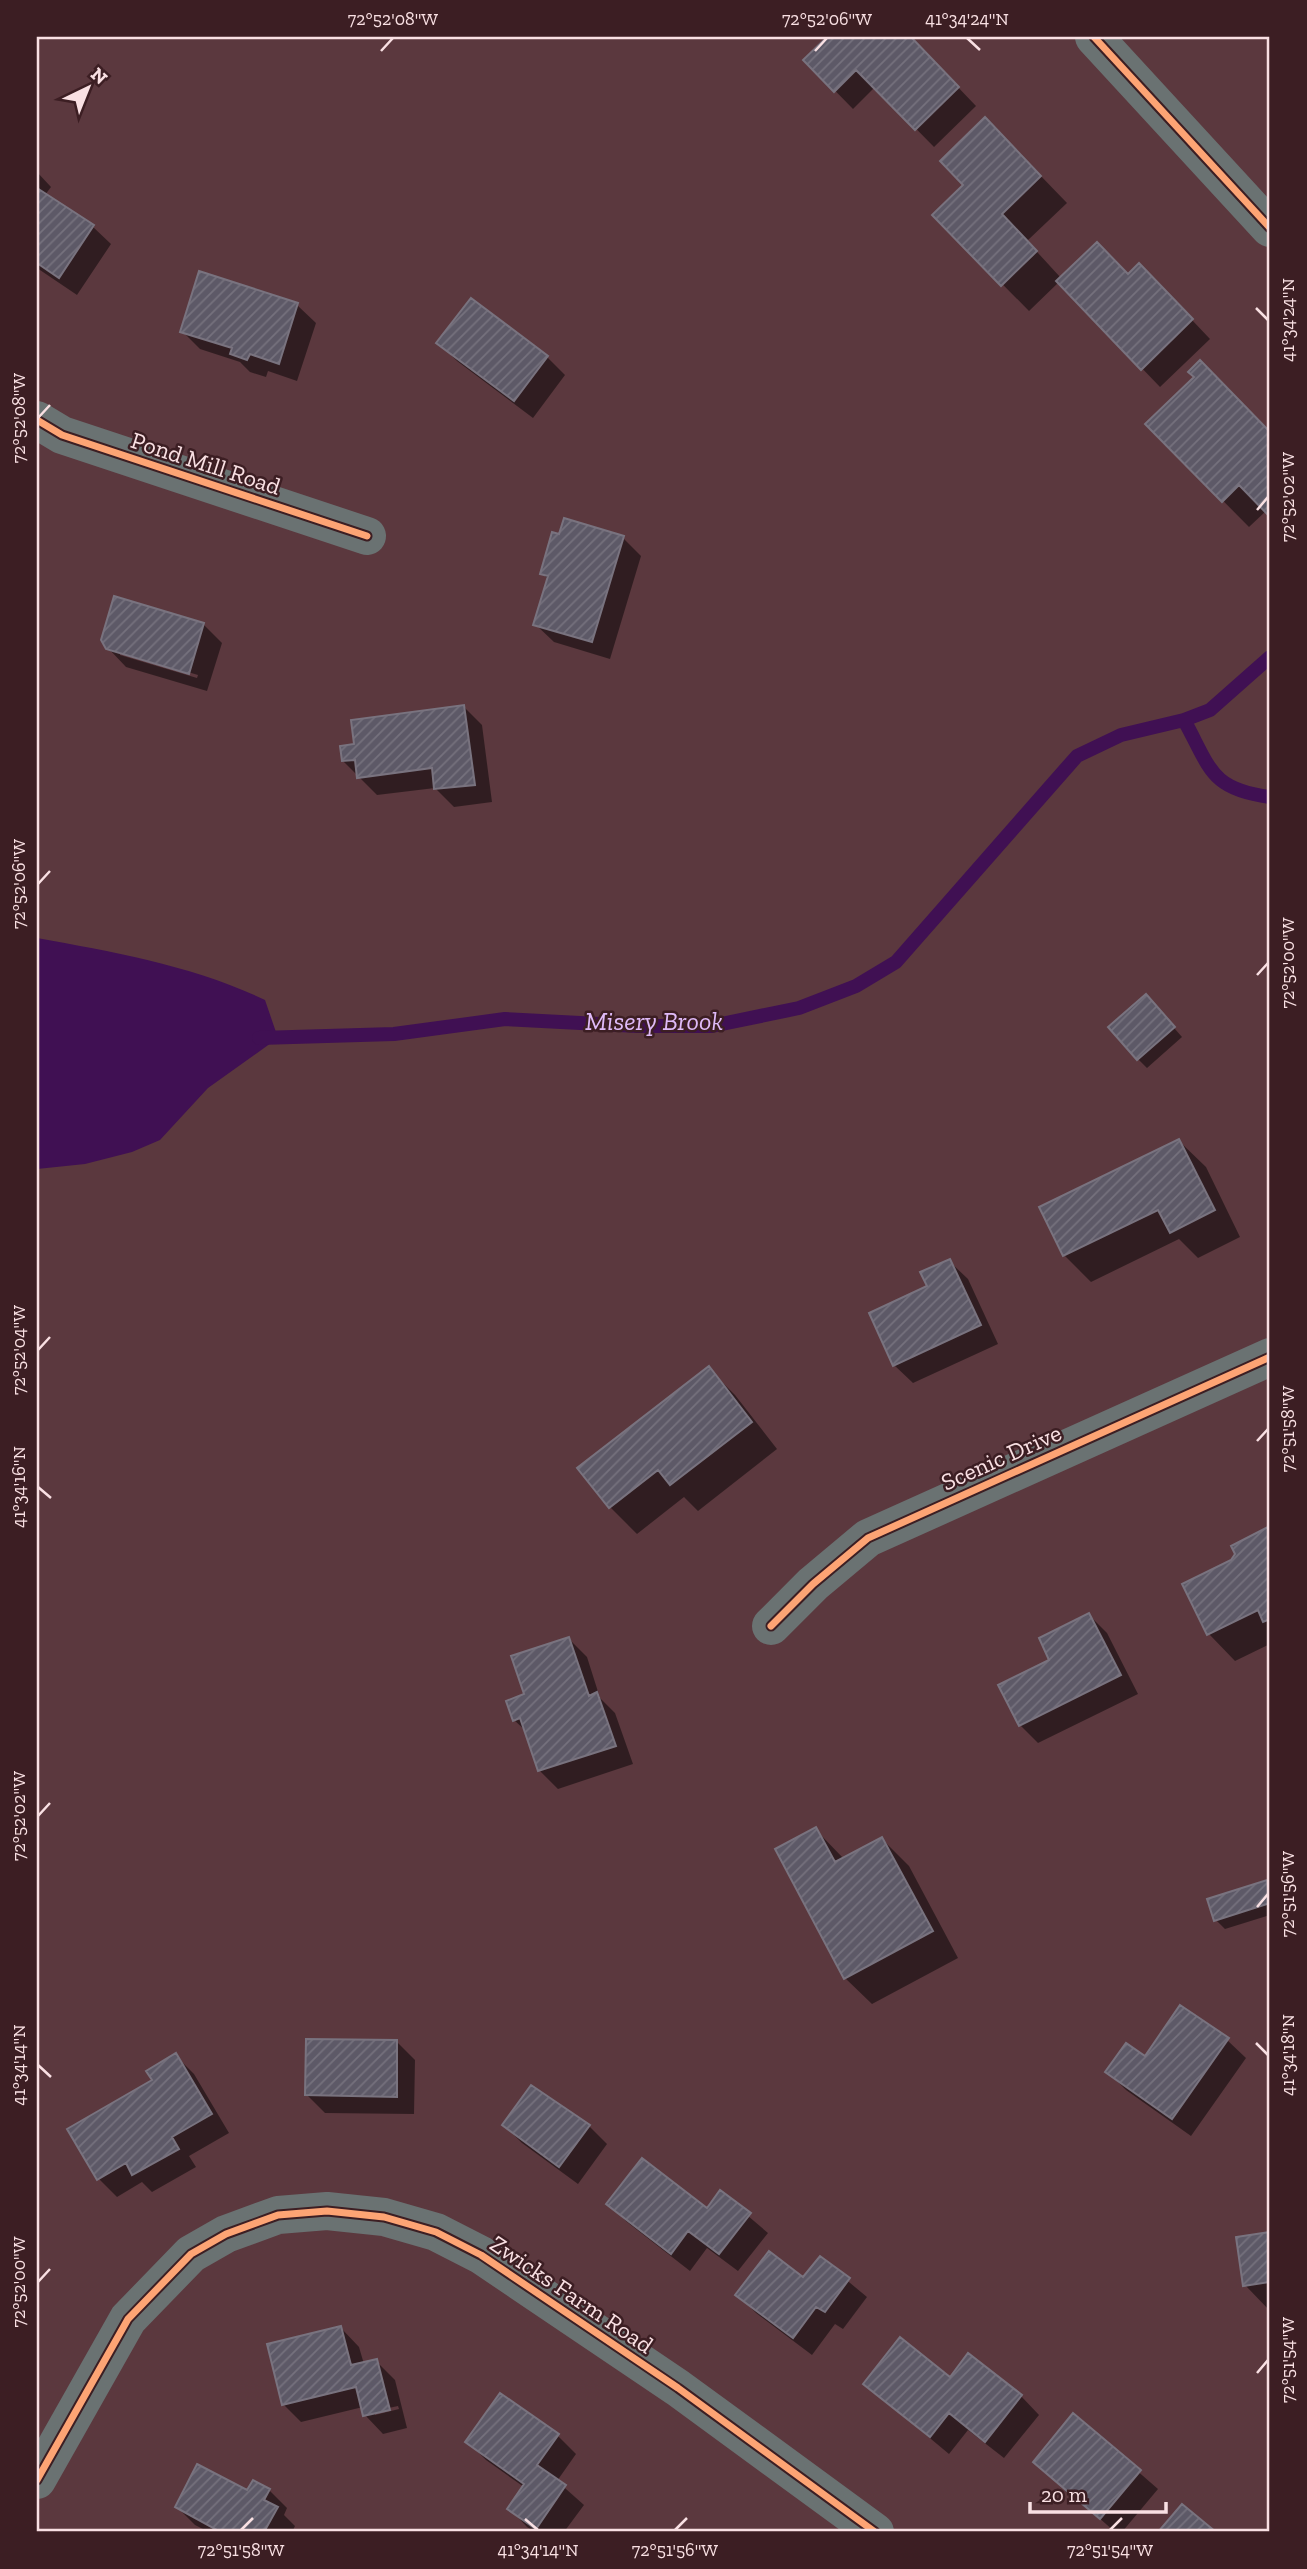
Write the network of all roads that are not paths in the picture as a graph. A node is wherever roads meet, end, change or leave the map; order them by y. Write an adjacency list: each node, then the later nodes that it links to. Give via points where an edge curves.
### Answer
1 (1094, 37): 2 (street)
2 (1270, 228)
3 (37, 420): 4 (street, Pond Mill Road, via 62,435)
4 (367, 536)
5 (1270, 1357): 6 (street, Scenic Drive, via 868,1538)
6 (771, 1626)
7 (37, 2480): 8 (street, Zwicks Farm Road, via 128,2319 191,2254 226,2234 278,2215 327,2211 410,2224 481,2255 678,2388)
8 (875, 2532)

